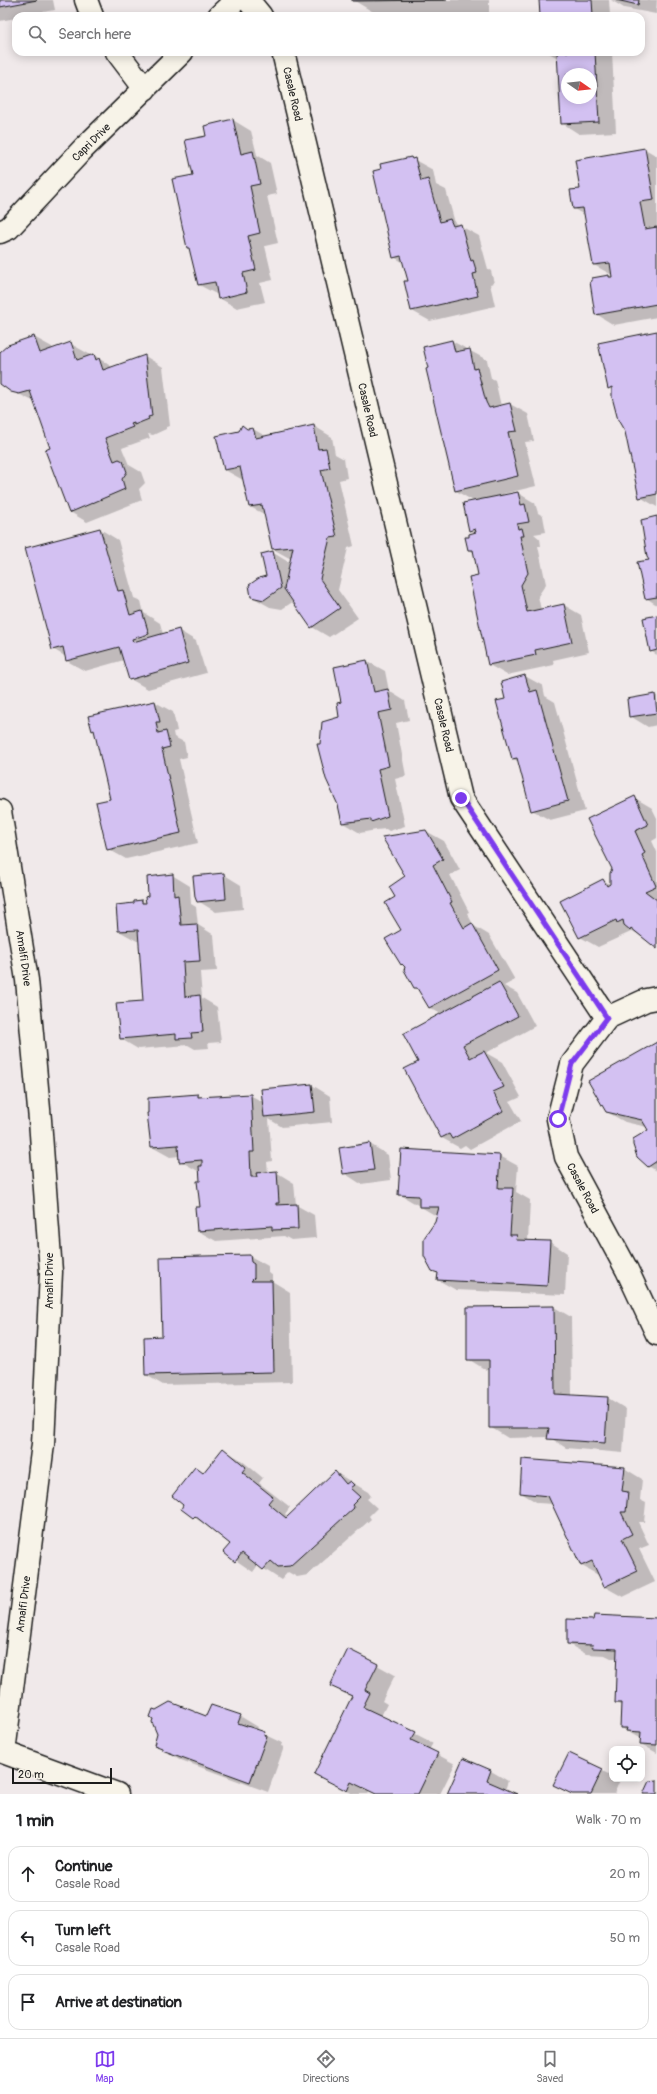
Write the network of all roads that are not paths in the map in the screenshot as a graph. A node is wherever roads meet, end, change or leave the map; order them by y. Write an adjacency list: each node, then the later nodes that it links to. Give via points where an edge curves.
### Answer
1 (86, 0): 4 (street)
2 (236, 0): 5 (street)
3 (248, 0): 6 (street)
4 (90, 12)
5 (223, 12)
6 (258, 12)
7 (120, 56): 10 (street)
8 (178, 56): 10 (street, Capri Drive)
9 (284, 56): 14 (street, Casale Road, via 461,798)
10 (145, 89): 11 (street, Capri Drive, via 83,148 9,228)
11 (0, 232)
12 (0, 811): 16 (street, Amalfi Drive, via 27,980 51,1272 43,1444)
13 (657, 998): 14 (street, via 646,1000)
14 (607, 1018): 15 (street, Casale Road, via 572,1064 558,1119 566,1157 627,1270)
15 (657, 1334)
16 (2, 1751): 17 (street)
17 (117, 1794)

